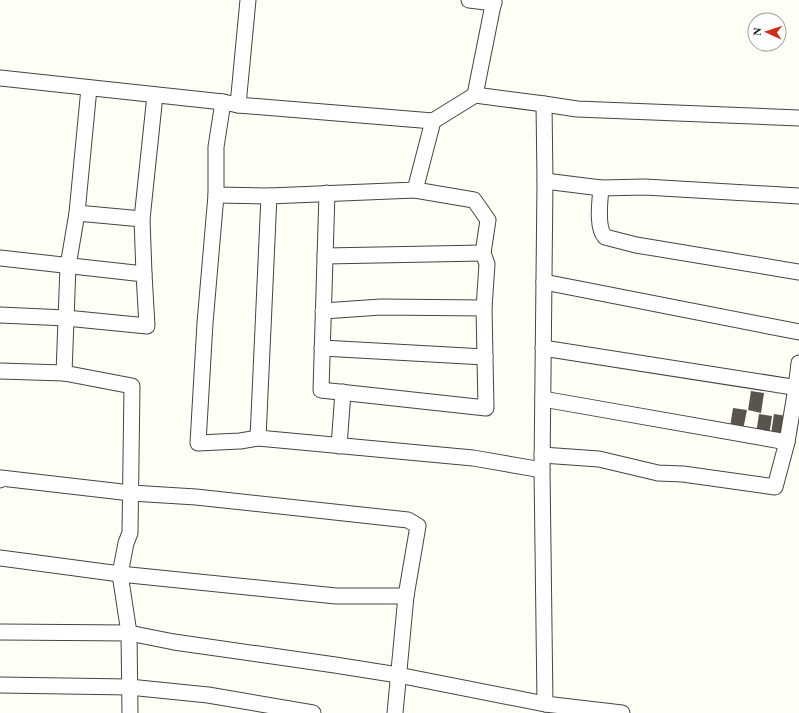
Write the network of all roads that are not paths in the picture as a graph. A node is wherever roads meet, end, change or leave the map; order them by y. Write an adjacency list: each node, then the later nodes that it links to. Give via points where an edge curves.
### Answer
1 (248, 0): 10 (street)
2 (469, 0): 3 (street)
3 (494, 1): 7 (street)
4 (0, 78): 5 (street)
5 (89, 88): 6 (street); 20 (street)
6 (155, 95): 8 (street); 21 (street)
7 (475, 95): 9 (street); 12 (street)
8 (223, 102): 10 (street); 17 (street, via 216,147)
9 (544, 104): 11 (street, via 577,109); 13 (street)
10 (238, 106): 12 (street)
11 (799, 118)
12 (433, 121): 15 (street)
13 (545, 182): 14 (street); 28 (street)
14 (601, 188): 19 (street, via 645,187); 26 (street, via 599,225 605,237 636,245)
15 (415, 190): 16 (street); 22 (street, via 474,200 488,220)
16 (327, 193): 18 (street); 23 (street)
17 (216, 195): 18 (street); 43 (street, via 198,443)
18 (269, 196): 43 (street)
19 (799, 196)
20 (77, 213): 21 (street); 25 (street)
21 (142, 219): 27 (street)
22 (483, 253): 23 (street); 29 (street, via 487,264)
23 (325, 256): 30 (street)
24 (0, 258): 25 (street)
25 (68, 266): 27 (street); 32 (street)
26 (799, 272)
27 (144, 274): 32 (street, via 147,326)
28 (544, 282): 33 (street); 35 (street)
29 (484, 308): 30 (street, via 381,307); 36 (street)
30 (323, 311): 34 (street)
31 (0, 315): 32 (street)
32 (66, 318): 39 (street)
33 (799, 332)
34 (322, 348): 36 (street); 41 (street, via 321,390)
35 (544, 348): 40 (street); 42 (street)
36 (485, 357): 41 (street, via 486,408)
37 (799, 364): 40 (street)
38 (0, 371): 39 (street)
39 (64, 372): 49 (street, via 132,386)
40 (798, 388): 44 (street)
41 (343, 392): 45 (street)
42 (543, 399): 44 (street); 46 (street)
43 (258, 438): 45 (street)
44 (787, 442): 46 (street, via 775,487 658,473 599,459)
45 (339, 446): 47 (street, via 473,458)
46 (542, 455): 47 (street)
47 (542, 470): 58 (street)
48 (0, 480): 49 (street, via 1,478)
49 (131, 493): 51 (street, via 130,533); 52 (street, via 196,497 408,520 418,526)
50 (0, 558): 51 (street)
51 (120, 574): 52 (street, via 336,596); 54 (street)
52 (406, 596): 55 (street)
53 (0, 632): 54 (street)
54 (129, 633): 55 (street); 57 (street)
55 (398, 675): 58 (street); 61 (street)
56 (0, 685): 57 (street)
57 (129, 687): 59 (street); 60 (street, via 208,696)
58 (545, 704): 62 (street)
59 (130, 713)
60 (313, 713)
61 (395, 713)
62 (622, 713)

